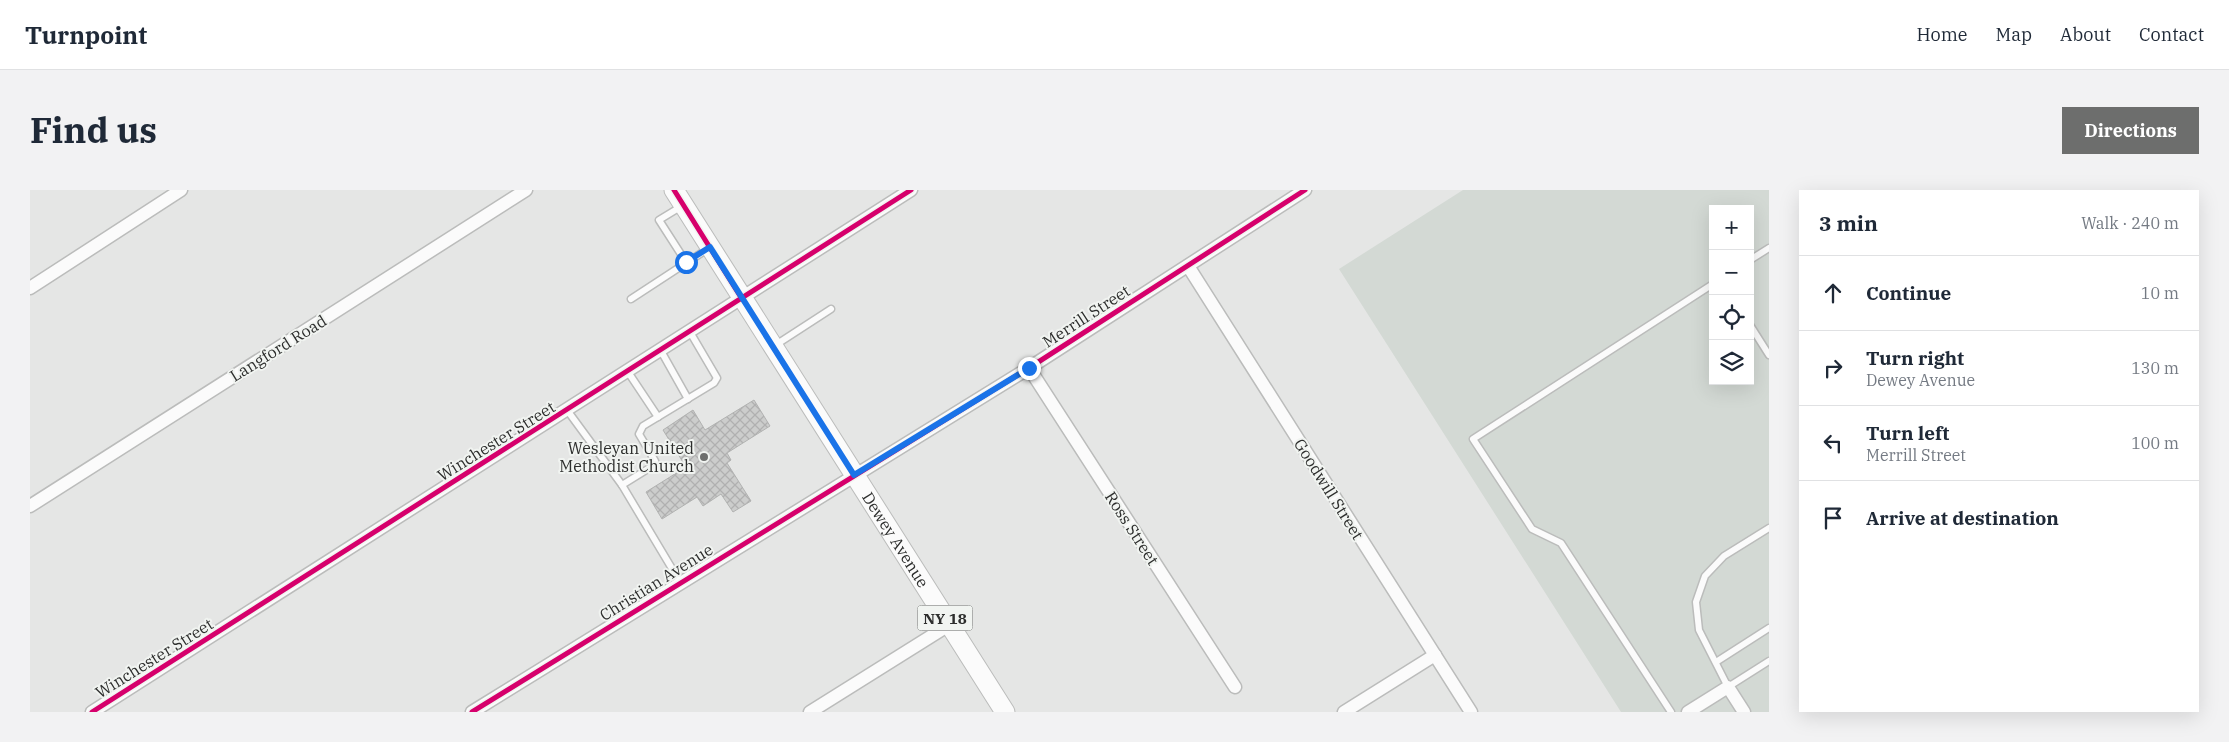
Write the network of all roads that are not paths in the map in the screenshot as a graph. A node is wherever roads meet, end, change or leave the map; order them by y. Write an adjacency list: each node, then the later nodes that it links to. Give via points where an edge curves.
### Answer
1 (181, 190): 12 (street)
2 (526, 190): 28 (street, Langford Road)
3 (911, 190): 13 (street, Winchester Street)
4 (1305, 190): 10 (street, Merrill Street)
5 (678, 198): 6 (main road, Dewey Avenue / NY 18); 9 (lane, via 659,220)
6 (710, 247): 9 (lane); 13 (main road, Dewey Avenue / NY 18)
7 (1769, 248): 8 (lane)
8 (1754, 257)
9 (686, 262): 14 (lane)
10 (1188, 266): 21 (street, Merrill Street); 33 (street, Goodwill Street)
11 (1709, 287): 44 (lane, via 1472,439 1532,529 1562,542)
12 (30, 288)
13 (742, 298): 17 (street, Winchester Street); 18 (main road, Dewey Avenue / NY 18)
14 (631, 299)
15 (831, 309): 18 (lane)
16 (1754, 331): 20 (lane)
17 (690, 332): 19 (street, Winchester Street); 23 (lane, via 717,378)
18 (773, 346): 26 (main road, Dewey Avenue / NY 18)
19 (661, 351): 22 (street, Winchester Street); 23 (lane)
20 (1769, 355)
21 (1029, 368): 26 (street, Merrill Street); 36 (street, Ross Street)
22 (628, 372): 24 (street, Winchester Street); 25 (lane)
23 (688, 399): 25 (lane)
24 (568, 410): 27 (lane); 38 (street, Winchester Street)
25 (658, 417): 27 (lane, via 643,426 639,434 655,461)
26 (854, 475): 30 (street, Christian Avenue); 31 (main road, Dewey Avenue / NY 18)
27 (622, 485): 30 (lane)
28 (30, 506)
29 (1769, 528): 35 (lane, via 1724,556 1705,576 1696,602 1700,630)
30 (680, 582): 39 (street, Christian Avenue)
31 (950, 625): 40 (street); 41 (main road, Dewey Avenue / NY 18)
32 (1769, 628): 35 (lane)
33 (1435, 655): 42 (street); 43 (street, Goodwill Street)
34 (1769, 661): 37 (lane)
35 (1716, 662): 37 (lane)
36 (1235, 687)
37 (1728, 687): 45 (street); 46 (street)
38 (92, 712)
39 (472, 712)
40 (810, 712)
41 (1005, 712)
42 (1344, 712)
43 (1471, 712)
44 (1671, 712)
45 (1688, 712)
46 (1744, 712)

